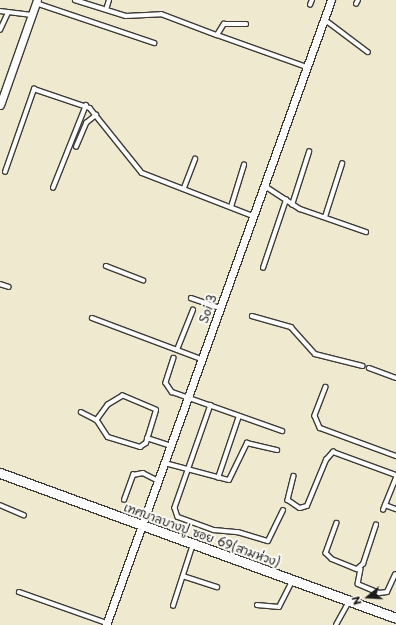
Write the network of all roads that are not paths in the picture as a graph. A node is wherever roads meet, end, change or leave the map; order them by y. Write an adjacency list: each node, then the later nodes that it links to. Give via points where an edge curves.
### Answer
1 (75, 0): 7 (lane)
2 (109, 0): 10 (lane)
3 (312, 0): 9 (lane)
4 (331, 0): 14 (street, Soi 3)
5 (358, 0): 8 (lane)
6 (37, 2): 13 (street); 18 (lane)
7 (86, 2): 10 (lane)
8 (356, 4)
9 (310, 5)
10 (106, 10): 17 (lane, via 126,16 161,14)
11 (0, 11): 12 (lane)
12 (8, 12): 13 (lane); 16 (lane)
13 (32, 16): 21 (street)
14 (324, 19): 19 (lane); 20 (street, Soi 3)
15 (246, 24): 17 (lane, via 224,24)
16 (0, 30)
17 (217, 35): 20 (lane)
18 (154, 43)
19 (368, 52)
20 (307, 67): 30 (street, Soi 3)
21 (0, 105)
22 (86, 106): 23 (lane); 29 (lane, via 34,89); 31 (lane)
23 (96, 115): 24 (lane, via 82,129); 32 (lane, via 137,170)
24 (76, 147)
25 (309, 152): 34 (lane)
26 (195, 159): 32 (lane)
27 (342, 164): 37 (lane)
28 (244, 165): 35 (lane)
29 (5, 172)
30 (265, 186): 33 (lane); 36 (street, Soi 3)
31 (53, 188)
32 (184, 188): 35 (lane)
33 (286, 200): 34 (lane); 40 (lane)
34 (292, 205): 37 (lane)
35 (231, 207): 36 (lane)
36 (254, 217): 45 (street, Soi 3)
37 (325, 217): 38 (lane)
38 (366, 232)
39 (106, 266): 41 (lane)
40 (263, 268)
41 (143, 280)
42 (0, 284): 43 (lane)
43 (9, 287)
44 (191, 298): 45 (lane)
45 (220, 308): 51 (street, Soi 3)
46 (193, 310): 49 (lane)
47 (252, 316): 52 (lane, via 291,327 315,354)
48 (92, 318): 49 (lane)
49 (177, 350): 51 (lane)
50 (174, 358): 56 (lane, via 168,388)
51 (201, 359): 56 (street, Soi 3)
52 (363, 366)
53 (369, 368): 54 (lane)
54 (396, 378)
55 (326, 386): 65 (lane, via 315,416 320,428)
56 (187, 398): 57 (lane); 63 (street, Soi 3)
57 (211, 405): 59 (lane); 67 (lane)
58 (81, 412): 60 (lane)
59 (239, 416): 61 (lane); 71 (lane)
60 (97, 420): 62 (lane, via 108,437 140,447); 62 (lane, via 108,405 123,396 149,404 156,414)
61 (282, 431)
62 (147, 438): 63 (lane)
63 (169, 445): 66 (street, Soi 3)
64 (277, 450): 71 (lane, via 247,443 231,479)
65 (396, 456)
66 (164, 463): 67 (lane); 72 (street, Soi 3)
67 (187, 469): 71 (lane); 77 (lane, via 175,508 178,517 214,530 238,532 268,541)
68 (0, 473): 82 (street, เทศบาลบางปู ซอย 69(สามห่วง))
69 (294, 476): 70 (lane, via 288,500 300,508 308,506 326,460 333,452)
70 (396, 476): 75 (lane)
71 (218, 478)
72 (157, 480): 73 (lane, via 143,473 133,475); 82 (street, Soi 3)
73 (124, 500)
74 (0, 505): 79 (lane)
75 (385, 505): 76 (lane); 78 (lane)
76 (396, 509)
77 (283, 510)
78 (383, 510)
79 (24, 515)
80 (337, 523): 84 (lane, via 326,553 332,559)
81 (376, 524): 84 (lane)
82 (141, 526): 83 (street, เทศบาลบางปู ซอย 69(สามห่วง)); 94 (street, Soi 3)
83 (193, 544): 86 (lane); 87 (street, เทศบาลบางปู ซอย 69(สามห่วง))
84 (361, 569): 85 (lane, via 358,584 379,593 387,592)
85 (395, 575)
86 (183, 576): 88 (lane); 92 (lane)
87 (293, 580): 90 (street, เทศบาลบางปู ซอย 69(สามห่วง)); 91 (lane, via 279,607)
88 (217, 587)
89 (19, 592): 94 (lane)
90 (350, 601): 93 (street, เทศบาลบางปู ซอย 69(สามห่วง)); 95 (lane)
91 (257, 605)
92 (173, 606)
93 (396, 618)
94 (106, 624)
95 (336, 625)

